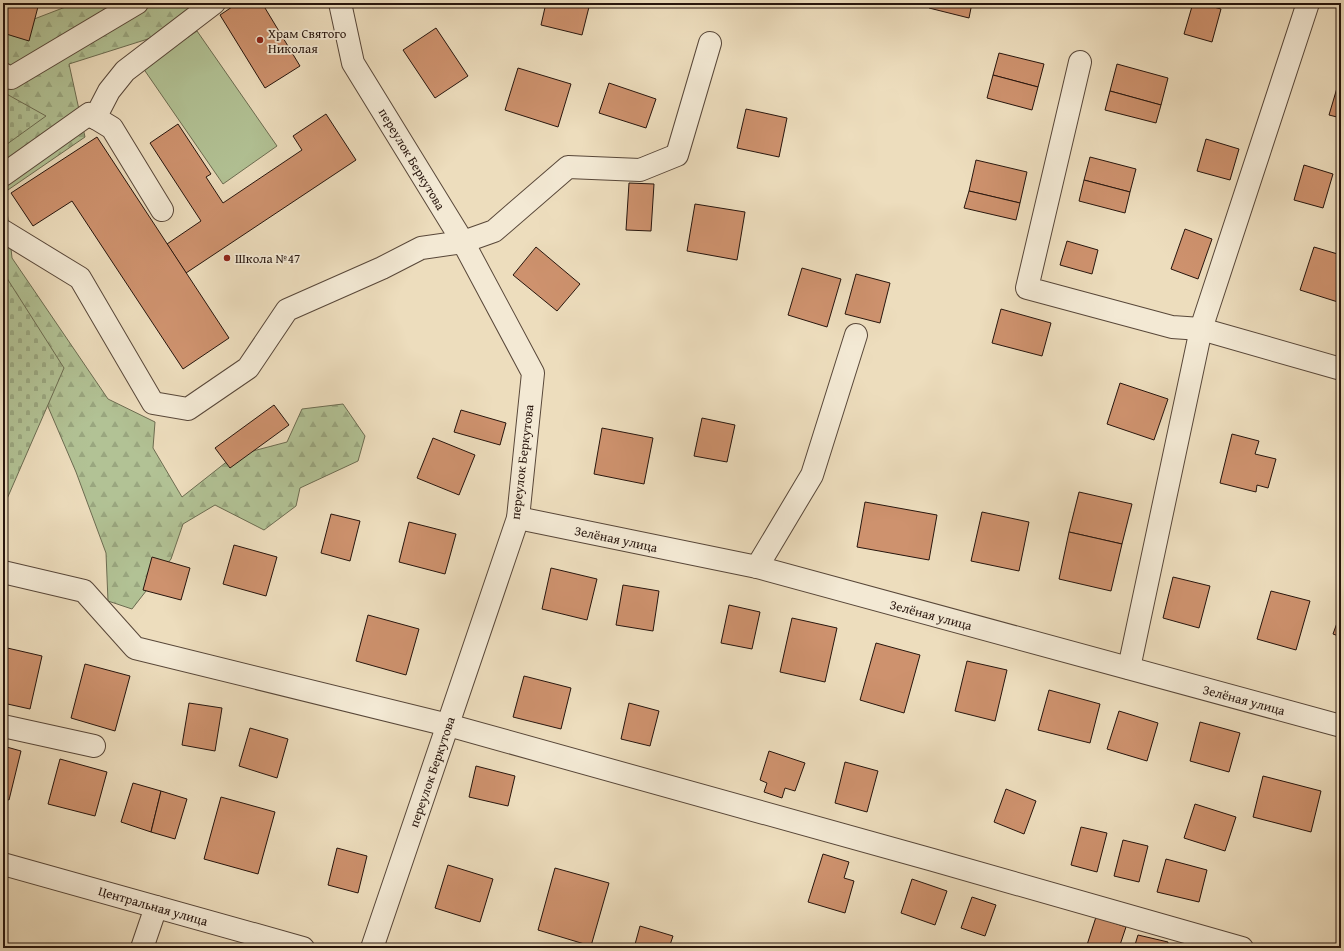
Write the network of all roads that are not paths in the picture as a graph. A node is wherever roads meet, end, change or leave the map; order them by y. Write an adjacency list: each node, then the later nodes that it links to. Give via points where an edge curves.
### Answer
1 (137, 3): 7 (street, via 11,78)
2 (214, 3): 8 (street, via 125,71 109,91)
3 (340, 3): 12 (street, переулок Беркутова, via 353,63)
4 (1308, 3): 13 (street)
5 (710, 43): 12 (street, via 677,156 640,170 568,167 494,231)
6 (1080, 62): 13 (street, via 1027,288 1172,327)
7 (3, 74)
8 (95, 118): 9 (street, via 89,114); 10 (street, via 112,128)
9 (3, 175)
10 (162, 210)
11 (3, 232): 12 (street, via 80,278 153,403 188,409 248,368 287,310 421,248)
12 (463, 242): 16 (street, переулок Беркутова, via 533,373)
13 (1201, 330): 15 (street); 19 (street)
14 (856, 335): 17 (street, via 812,476)
15 (1341, 369)
16 (518, 518): 17 (street, Зелёная улица); 20 (street, переулок Беркутова)
17 (757, 567): 19 (street, Зелёная улица)
18 (3, 572): 20 (street, via 84,591 134,648)
19 (1128, 668): 22 (street, Зелёная улица)
20 (448, 725): 28 (street, переулок Беркутова); 29 (street)
21 (3, 726): 23 (street)
22 (1341, 726)
23 (94, 746)
24 (3, 864): 25 (street, Центральная улица)
25 (156, 907): 26 (street); 27 (street, Центральная улица)
26 (142, 948)
27 (303, 948)
28 (372, 948)
29 (1242, 948)

